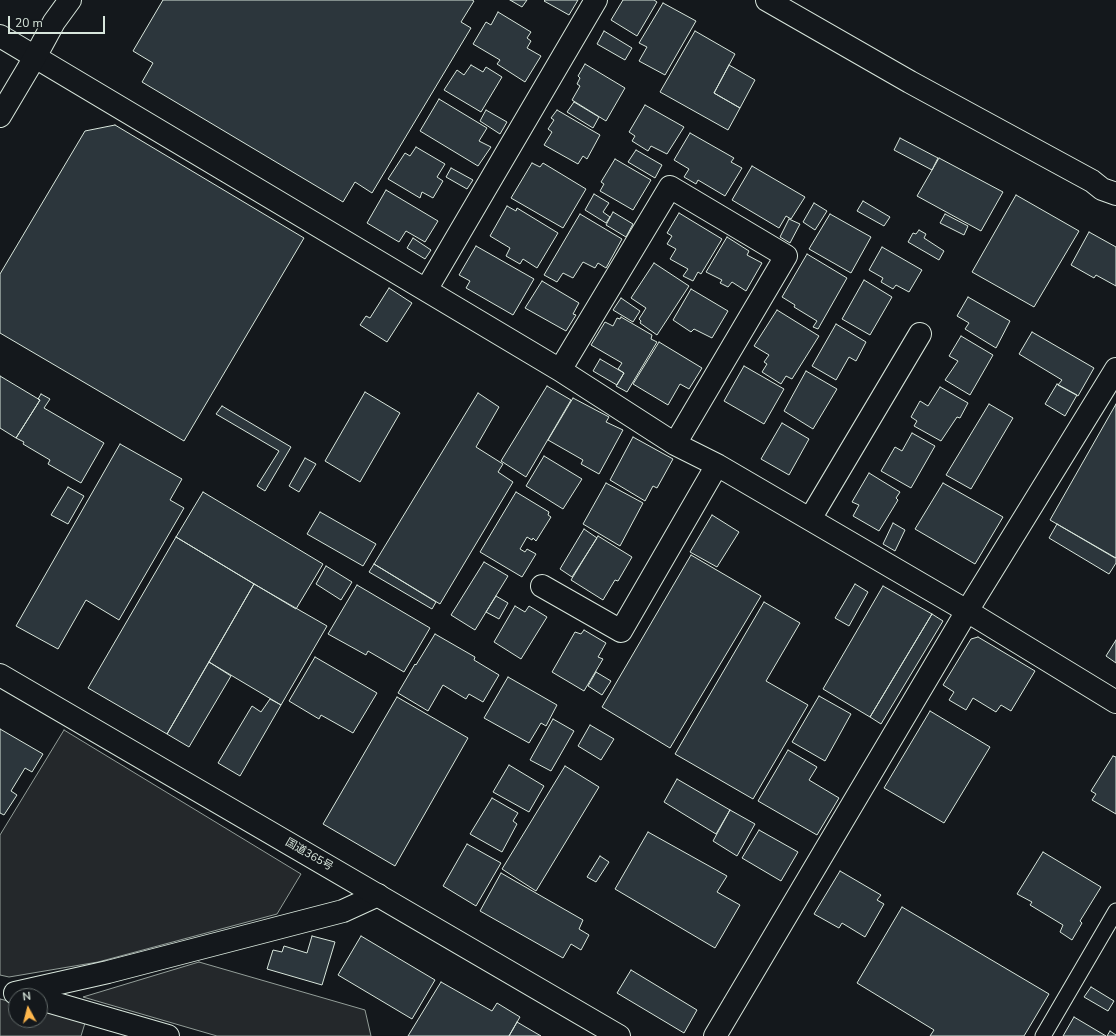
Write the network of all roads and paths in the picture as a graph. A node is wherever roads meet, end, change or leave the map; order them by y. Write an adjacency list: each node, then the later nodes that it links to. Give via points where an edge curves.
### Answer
1 (70, 0): 5 (main road, via 54,22)
2 (596, 0): 9 (main road)
3 (767, 0): 7 (main road)
4 (0, 36): 5 (main road)
5 (35, 57): 6 (main road); 9 (main road)
6 (0, 116)
7 (1109, 191): 8 (main road, via 1111,206)
8 (1116, 210)
9 (426, 290): 12 (main road)
10 (920, 334): 15 (main road)
11 (1116, 369): 17 (main road)
12 (560, 370): 13 (main road); 13 (main road, via 670,187 786,256)
13 (676, 444): 14 (main road)
14 (718, 464): 15 (main road); 16 (main road, via 621,632)
15 (810, 519): 17 (main road)
16 (542, 586)
17 (967, 611): 19 (main road); 26 (main road)
18 (0, 675): 20 (main road, 国道365号)
19 (1116, 702)
20 (378, 895): 22 (main road, via 343,911); 25 (main road, 国道365号)
21 (1116, 911): 27 (lane)
22 (36, 988)
23 (48, 1001): 24 (main road)
24 (168, 1036)
25 (619, 1036)
26 (715, 1036)
27 (1043, 1036)

